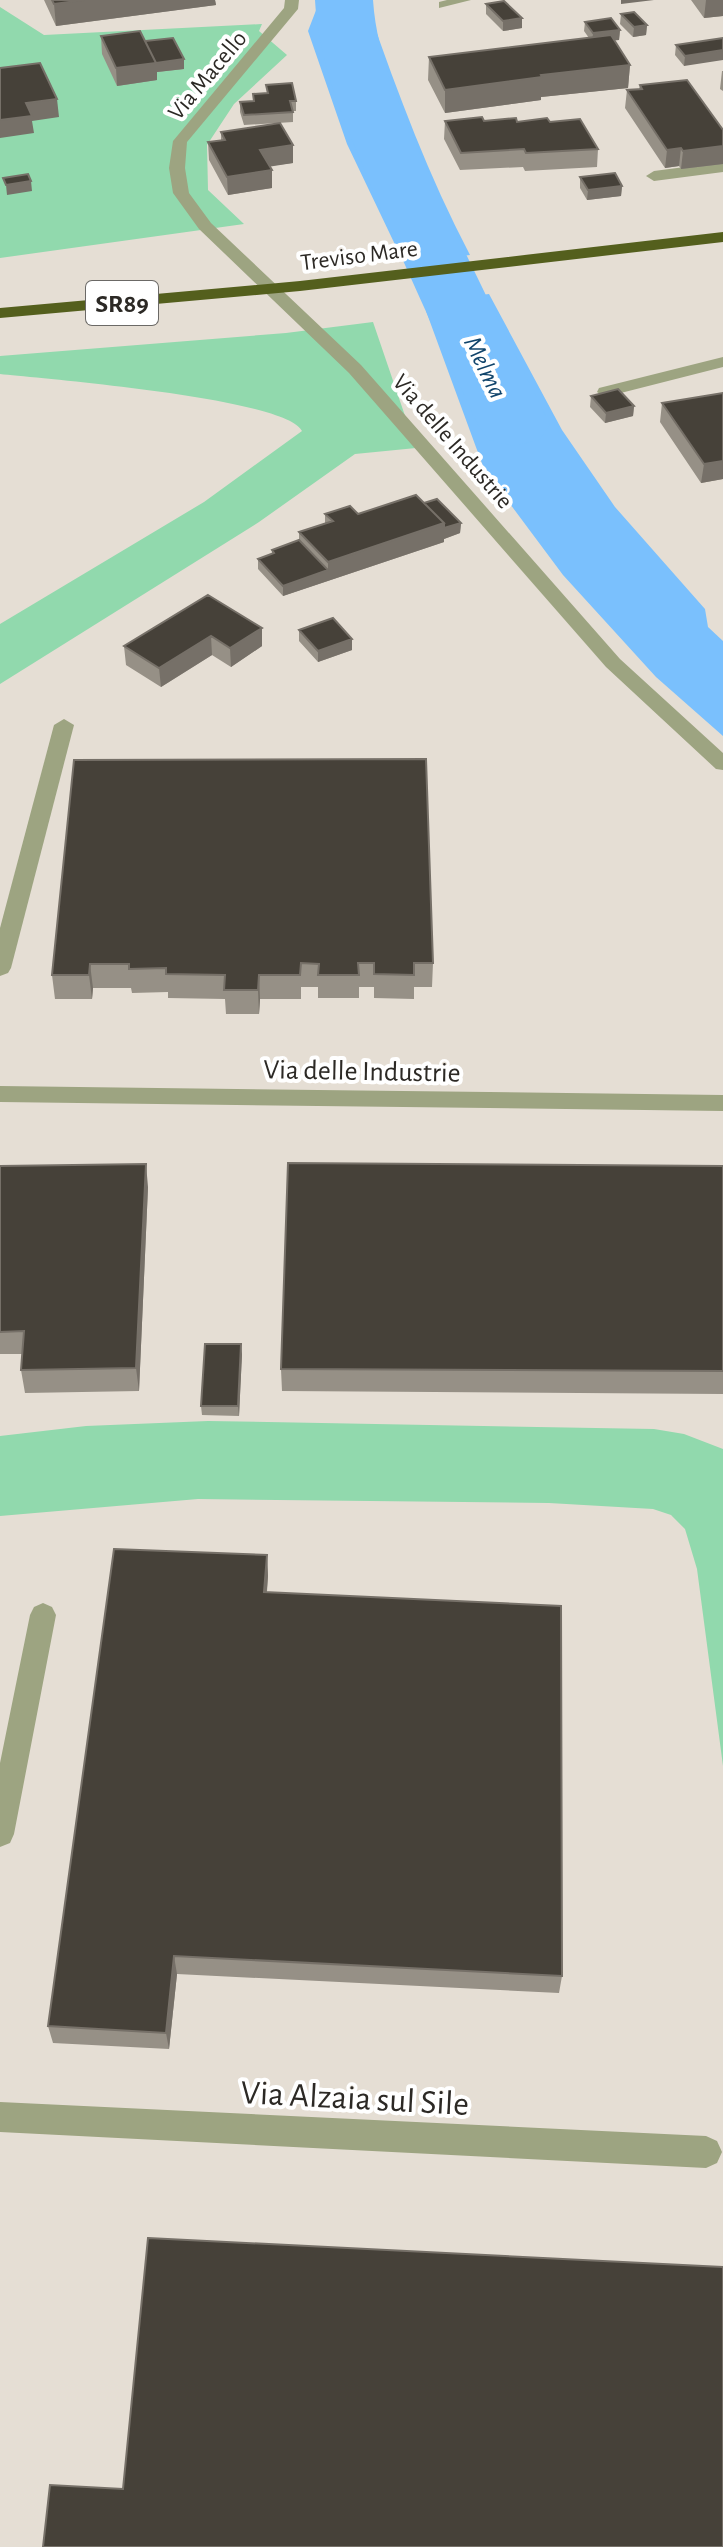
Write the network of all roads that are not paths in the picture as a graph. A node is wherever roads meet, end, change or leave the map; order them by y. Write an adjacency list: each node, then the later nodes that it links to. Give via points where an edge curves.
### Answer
1 (292, 0): 7 (street, Via Macello, via 291,9 180,141 181,193)
2 (464, 0): 3 (street)
3 (444, 5)
4 (723, 167): 5 (street)
5 (654, 176)
6 (723, 237): 8 (highway, Treviso Mare / SR89, via 300,286)
7 (238, 260): 12 (street, Via delle Industrie, via 355,369 613,663)
8 (0, 313)
9 (723, 362): 10 (street)
10 (605, 392)
11 (64, 725): 13 (street)
12 (723, 764)
13 (0, 968)
14 (0, 1094): 15 (street, Via delle Industrie)
15 (723, 1103)
16 (43, 1615): 17 (street)
17 (0, 1834)
18 (0, 2117): 19 (street, Via Alzaia sul Sile)
19 (706, 2152)

